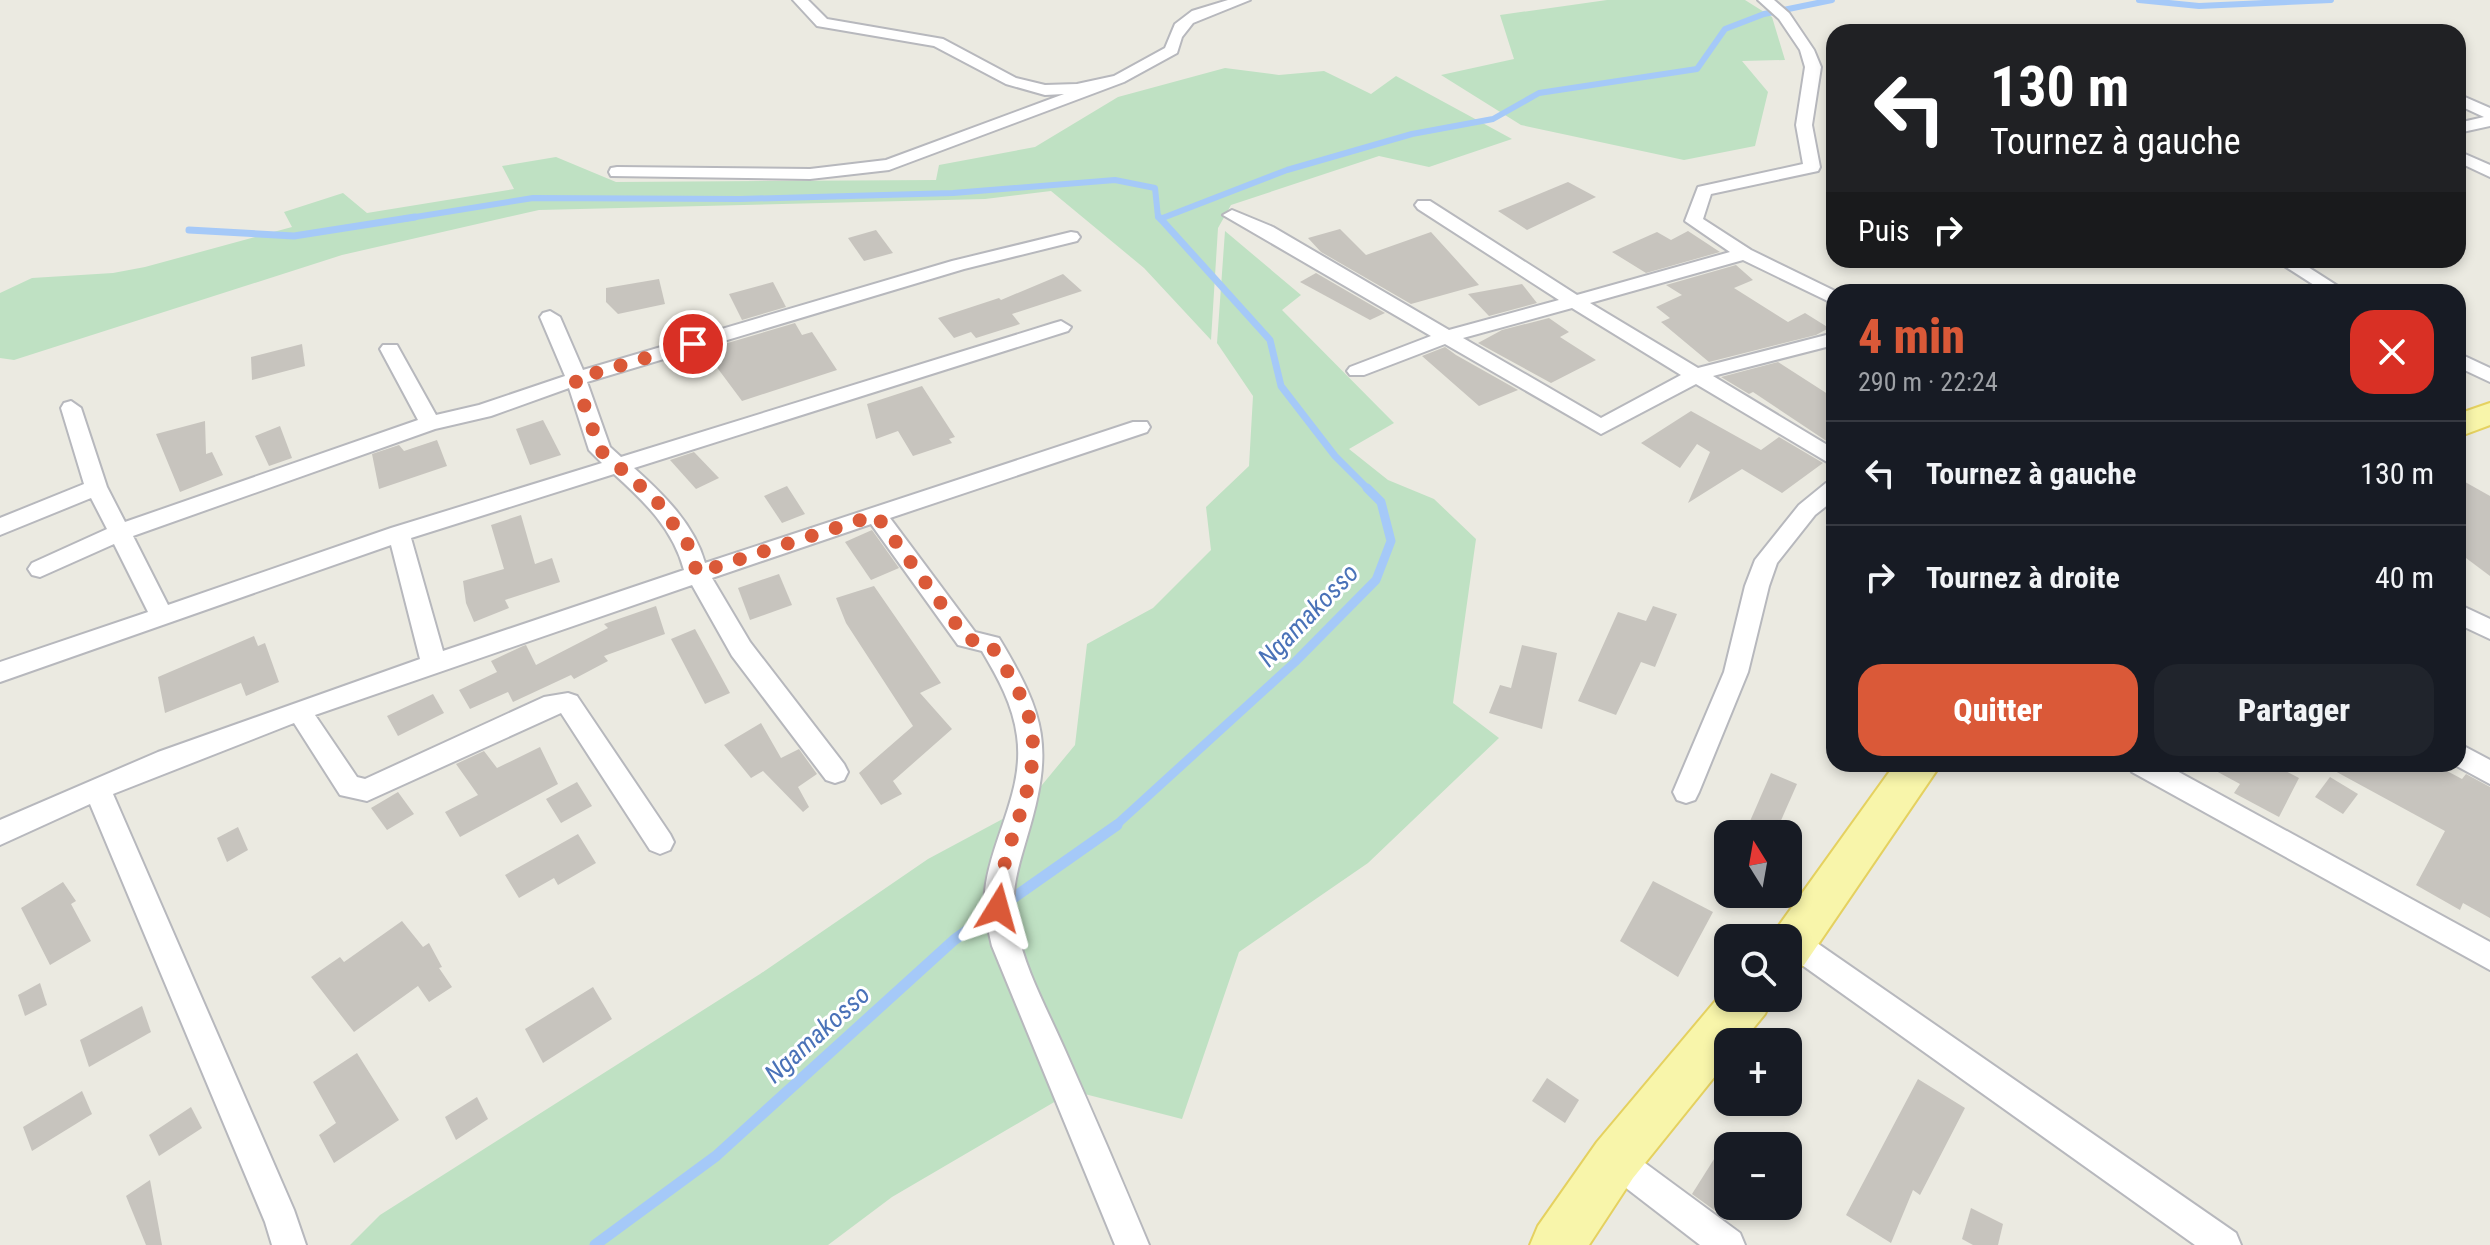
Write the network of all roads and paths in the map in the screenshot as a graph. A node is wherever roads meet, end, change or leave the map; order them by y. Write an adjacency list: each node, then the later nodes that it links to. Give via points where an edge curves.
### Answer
1 (800, 0): 6 (street, via 822,23 938,42 1011,81 1045,90)
2 (1243, 0): 6 (street, via 1184,20 1174,32 1172,50)
3 (1767, 1): 4 (street)
4 (1807, 50): 5 (street); 17 (street, via 1813,67 1804,125 1812,167 1704,191 1694,221)
5 (1826, 58)
6 (1119, 79): 12 (street, via 889,165 810,174)
7 (2466, 103): 8 (street)
8 (2490, 114)
9 (2490, 121): 10 (street)
10 (2466, 126)
11 (2466, 160): 13 (street)
12 (617, 172)
13 (2490, 172)
14 (1424, 205): 21 (street)
15 (1232, 215): 24 (street)
16 (1071, 237): 31 (street, via 958,265)
17 (1745, 254): 20 (street); 21 (street)
18 (2298, 268): 19 (street)
19 (2324, 284)
20 (1826, 294)
21 (1574, 301): 24 (street); 29 (street)
22 (550, 317): 31 (street)
23 (1061, 327): 38 (street)
24 (1448, 336): 28 (street); 29 (street, via 1601,427)
25 (1826, 341): 29 (street)
26 (390, 349): 34 (street)
27 (2466, 363): 30 (street)
28 (1357, 371)
29 (1698, 374): 37 (street)
30 (2490, 376)
31 (575, 379): 34 (street, via 484,411); 38 (street, via 600,450)
32 (71, 408): 39 (street)
33 (2490, 413): 35 (main road)
34 (430, 423): 43 (street)
35 (2466, 423)
36 (1140, 427): 41 (street)
37 (1826, 454)
38 (617, 465): 44 (street); 46 (street, via 664,511 689,546)
39 (96, 487): 42 (street); 43 (street)
40 (1826, 495): 59 (street, via 1767,560 1736,672)
41 (876, 515): 46 (street); 68 (street, via 967,639 990,644 1029,719 1033,756 998,908 1012,962)
42 (0, 527)
43 (121, 532): 45 (street); 47 (street)
44 (399, 534): 47 (street); 50 (street)
45 (40, 569)
46 (697, 573): 50 (street); 54 (street, via 741,649)
47 (163, 617): 51 (street)
48 (2466, 617): 49 (street)
49 (2490, 630)
50 (434, 664): 52 (street)
51 (0, 672)
52 (299, 710): 58 (street); 61 (street, via 349,787 367,790 553,704 568,703)
53 (2466, 759): 57 (street)
54 (835, 772)
55 (1914, 772): 62 (main road)
56 (2155, 772): 64 (street)
57 (2490, 773)
58 (97, 788): 60 (street); 67 (street)
59 (1686, 792)
60 (0, 833)
61 (660, 842)
62 (1802, 930)
63 (1802, 954): 71 (street)
64 (2490, 957)
65 (1737, 1012): 66 (main road)
66 (1615, 1160): 69 (main road); 70 (street)
67 (289, 1245)
68 (1132, 1245)
69 (1557, 1245)
70 (1728, 1245)
71 (2224, 1245)

